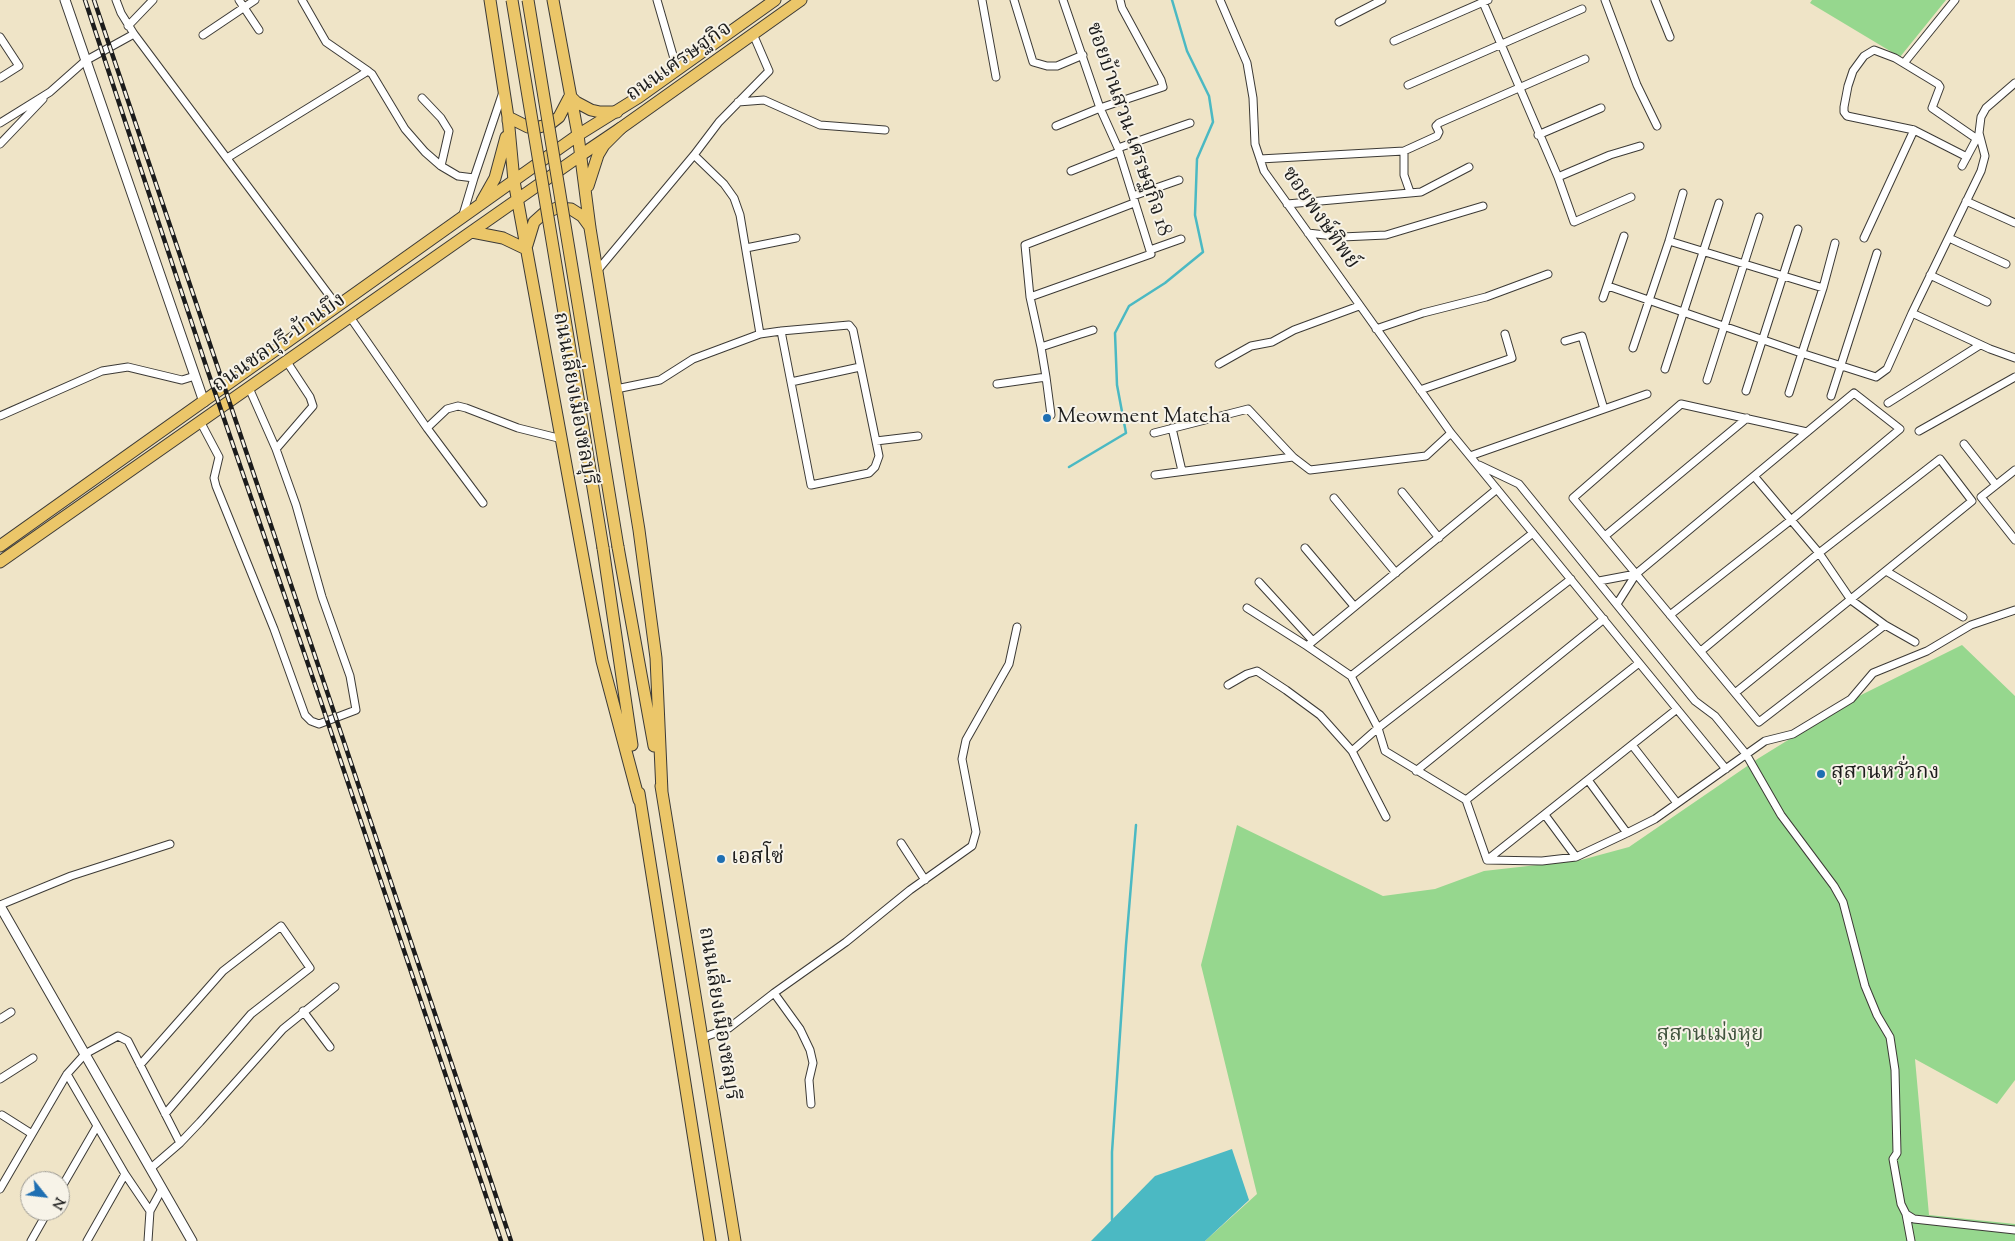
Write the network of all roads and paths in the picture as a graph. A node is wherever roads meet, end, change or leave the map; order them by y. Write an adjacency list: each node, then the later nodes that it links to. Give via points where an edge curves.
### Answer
1 (65, 0): 38 (street)
2 (116, 0): 27 (street)
3 (153, 0): 27 (street)
4 (239, 0): 24 (street)
5 (255, 0): 24 (street)
6 (302, 0): 41 (street, via 326,42)
7 (490, 0): 46 (main road, ถนนเลี่ยงเมืองชลบุรี)
8 (512, 0): 232 (main road, ถนนเลี่ยงเมืองชลบุรี, bridge, via 603,548)
9 (528, 0): 231 (main road, ถนนเลี่ยงเมืองชลบุรี, bridge, via 618,547)
10 (553, 0): 49 (main road, ถนนเลี่ยงเมืองชลบุรี)
11 (657, 0): 40 (street)
12 (775, 0): 40 (main road, ถนนเศรษฐกิจ)
13 (801, 0): 30 (main road, ถนนเศรษฐกิจ)
14 (982, 0): 42 (street)
15 (1014, 0): 36 (street, via 1034,62 1057,66)
16 (1063, 0): 36 (street, ซอยบ้านสวน-เศรษฐกิจ 18)
17 (1120, 0): 52 (street, via 1163,87)
18 (1220, 0): 74 (street, ซอยพงษ์ทิพย์, via 1248,63 1254,98 1255,144)
19 (1382, 0): 26 (street)
20 (1605, 0): 59 (street, via 1637,85)
21 (1655, 0): 33 (street)
22 (1955, 0): 39 (street)
23 (1484, 1): 34 (street); 35 (street)
24 (244, 8): 28 (street); 31 (street)
25 (1582, 9): 35 (street)
26 (1339, 22)
27 (128, 26): 29 (street)
28 (259, 30)
29 (134, 34): 38 (street); 73 (street)
30 (754, 34): 51 (street, via 769,71); 60 (main road, ถนนเศรษฐกิจ)
31 (203, 35)
32 (0, 37): 43 (street, via 19,66)
33 (1670, 37)
34 (1394, 41)
35 (1500, 45): 45 (street); 47 (street)
36 (1083, 56): 52 (street, ซอยบ้านสวน-เศรษฐกิจ 18)
37 (1584, 59): 47 (street)
38 (85, 62): 48 (street); 148 (street)
39 (1904, 63): 62 (street, via 1874,50 1864,56 1853,71 1844,112 1847,116); 65 (street, via 1940,87 1932,108)
40 (677, 69): 54 (main road, ถนนเศรษฐกิจ)
41 (368, 71): 73 (street); 75 (street, via 406,129)
42 (996, 77)
43 (0, 78)
44 (2015, 82): 65 (street, via 1986,108)
45 (1408, 85)
46 (504, 87): 55 (main road, ถนนเลี่ยงเมืองชลบุรี); 80 (street)
47 (1519, 88): 64 (street); 69 (street, via 1439,123 1436,126 1437,136)
48 (50, 92): 56 (street); 66 (street)
49 (570, 96): 54 (main road, via 591,110); 55 (main road, via 559,117 550,124 528,127); 63 (main road, ถนนเลี่ยงเมืองชลบุรี)
50 (422, 98): 75 (street, via 449,131)
51 (738, 102): 61 (street, via 764,100 820,125); 71 (street)
52 (1100, 108): 58 (street); 68 (street, ซอยบ้านสวน-เศรษฐกิจ 18)
53 (1601, 108): 64 (street)
54 (616, 112): 63 (main road, ถนนเศรษฐกิจ)
55 (508, 117): 82 (main road, ถนนเลี่ยงเมืองชลบุรี); 92 (main road, via 501,163)
56 (0, 123)
57 (1190, 123): 68 (street)
58 (1056, 126)
59 (1657, 126)
60 (621, 128): 70 (main road, ถนนเศรษฐกิจ); 87 (main road, via 598,155 589,176)
61 (885, 130)
62 (1914, 130): 72 (street); 103 (street)
63 (578, 135): 70 (main road, ถนนเลี่ยงเมืองชลบุรี); 82 (main road, ถนนชลบุรี-บ้านบึง)
64 (1538, 135): 79 (street)
65 (1978, 136): 72 (street); 89 (street, via 1984,163)
66 (0, 144)
67 (1640, 146): 79 (street)
68 (1118, 150): 78 (street); 88 (street, ซอยบ้านสวน-เศรษฐกิจ 18)
69 (1404, 151): 74 (street); 83 (street, via 1404,174)
70 (581, 154): 86 (main road, ถนนชลบุรี-บ้านบึง); 87 (main road, ถนนเลี่ยงเมืองชลบุรี)
71 (694, 155): 108 (street, via 734,198); 115 (street)
72 (1966, 157): 76 (street)
73 (227, 158): 126 (street)
74 (1260, 159): 91 (street, ซอยพงษ์ทิพย์, via 1264,171)
75 (441, 166): 80 (street, via 458,176)
76 (1962, 166)
77 (1469, 167): 83 (street, via 1421,192)
78 (1071, 171)
79 (1558, 177): 85 (street, via 1574,222)
80 (474, 178): 95 (street)
81 (1179, 180): 88 (street)
82 (514, 181): 86 (main road, ถนนเลี่ยงเมืองชลบุรี); 92 (main road, ถนนชลบุรี-บ้านบึง)
83 (1410, 192): 91 (street)
84 (1683, 193): 106 (street)
85 (1631, 197)
86 (517, 200): 99 (main road, ถนนชลบุรี-บ้านบึง); 109 (main road, ถนนเลี่ยงเมืองชลบุรี)
87 (587, 200): 97 (main road, ถนนเลี่ยงเมืองชลบุรี)
88 (1134, 200): 110 (street, ซอยบ้านสวน-เศรษฐกิจ 18); 121 (street, via 1025,245)
89 (1966, 201): 96 (street); 104 (street)
90 (1719, 203): 111 (street)
91 (1287, 204): 100 (street, ซอยพงษ์ทิพย์)
92 (480, 205): 95 (main road, ถนนชลบุรี-บ้านบึง)
93 (1483, 206): 100 (street, via 1386,235 1342,237)
94 (1759, 217): 113 (street)
95 (462, 218): 126 (main road, ถนนชลบุรี-บ้านบึง)
96 (2015, 223)
97 (590, 228): 109 (main road, via 582,216 557,208 534,222); 115 (main road, ถนนเลี่ยงเมืองชลบุรี)
98 (1798, 229): 118 (street)
99 (472, 232): 109 (main road, via 503,238); 129 (main road, ถนนชลบุรี-บ้านบึง)
100 (1308, 233): 125 (street, ซอยพงษ์ทิพย์)
101 (1624, 236): 119 (street)
102 (796, 238): 108 (street)
103 (1864, 238)
104 (1949, 238): 114 (street); 117 (street)
105 (1181, 239): 110 (street)
106 (1669, 241): 111 (street); 123 (street)
107 (1835, 243): 120 (street)
108 (746, 248): 134 (street)
109 (526, 249): 175 (main road, ถนนเลี่ยงเมืองชลบุรี)
110 (1150, 250): 121 (street, ซอยบ้านสวน-เศรษฐกิจ 18, via 1151,254)
111 (1704, 251): 113 (street); 127 (street)
112 (1877, 254): 145 (street)
113 (1744, 264): 118 (street); 130 (street)
114 (2006, 264)
115 (597, 272): 155 (main road, ถนนเลี่ยงเมืองชลบุรี)
116 (1548, 274): 131 (street)
117 (1930, 275): 124 (street); 128 (street)
118 (1782, 276): 120 (street); 136 (street)
119 (1608, 286): 122 (street); 123 (street)
120 (1823, 288): 141 (street)
121 (1030, 297): 139 (street)
122 (1603, 298)
123 (1649, 300): 127 (street); 140 (street)
124 (1988, 302)
125 (1360, 306): 131 (street, ซอยพงษ์ทิพย์); 144 (street, via 1294,330 1272,342 1251,346)
126 (338, 307): 161 (main road, ถนนชลบุรี-บ้านบึง)
127 (1684, 312): 130 (street); 147 (street)
128 (1912, 313): 138 (street); 145 (street, via 1886,369 1876,377)
129 (350, 317): 143 (main road, ถนนชลบุรี-บ้านบึง); 168 (street)
130 (1724, 326): 136 (street); 151 (street)
131 (1376, 328): 156 (street, ซอยพงษ์ทิพย์)
132 (1093, 330): 139 (street)
133 (781, 331): 134 (street); 146 (street, via 849,325 853,330); 152 (street)
134 (760, 334): 155 (street, via 692,359 660,380)
135 (1505, 334): 156 (street, via 1512,358)
136 (1762, 340): 141 (street); 157 (street)
137 (1565, 341): 163 (street, via 1582,336)
138 (1980, 345): 142 (street); 162 (street)
139 (1042, 347): 149 (street)
140 (1633, 348)
141 (1801, 353): 145 (street); 158 (street)
142 (2015, 358)
143 (287, 362): 154 (main road, ถนนชลบุรี-บ้านบึง); 178 (street, via 313,406)
144 (1219, 364)
145 (1840, 365): 160 (street)
146 (860, 367): 152 (street); 176 (street)
147 (1665, 368)
148 (195, 376): 161 (street); 165 (street, via 182,380 128,367 102,370)
149 (1046, 377): 153 (street); 164 (street)
150 (2015, 377): 170 (street)
151 (1707, 380)
152 (791, 382): 176 (street, via 811,485 869,473 878,463)
153 (998, 384)
154 (249, 388): 167 (main road, ถนนชลบุรี-บ้านบึง); 178 (street)
155 (616, 389): 231 (main road, ถนนเลี่ยงเมืองชลบุรี, via 656,658)
156 (1420, 390): 173 (street, ซอยพงษ์ทิพย์)
157 (1746, 391)
158 (1789, 393)
159 (1647, 394): 163 (street)
160 (1831, 396)
161 (204, 402): 196 (main road, ถนนชลบุรี-บ้านบึง)
162 (1888, 403)
163 (1604, 409): 180 (street)
164 (1051, 415)
165 (0, 416)
166 (1747, 418): 172 (street); 193 (street); 193 (street, via 1681,404 1573,498)
167 (201, 423): 178 (street, via 219,457 214,478 216,486 274,628 301,707 311,721 319,724 356,710 356,703); 199 (main road, ถนนชลบุรี-บ้านบึง)
168 (427, 428): 175 (street, via 447,409 458,406 518,428); 190 (street)
169 (1172, 428): 171 (street); 179 (street, via 1248,409); 183 (street)
170 (1920, 431)
171 (1154, 432)
172 (1807, 432): 185 (street); 191 (street, via 1854,393 1900,430)
173 (1451, 433): 179 (street, via 1426,456 1310,470); 180 (street, ซอยพงษ์ทิพย์)
174 (918, 436): 176 (street)
175 (562, 439): 232 (main road, ถนนเลี่ยงเมืองชลบุรี, via 602,661)
176 (876, 442)
177 (1964, 444): 186 (street)
178 (276, 449)
179 (1293, 456): 183 (street)
180 (1470, 456): 181 (street, ซอยพงษ์ทิพย์)
181 (1476, 464): 187 (street, ซอยพงษ์ทิพย์); 204 (street, via 1520,484)
182 (2015, 470): 186 (street)
183 (1182, 471): 184 (street)
184 (1155, 475)
185 (1754, 476): 191 (street); 202 (street)
186 (1996, 485): 195 (street, via 1981,497)
187 (1497, 489): 192 (street, ซอยพงษ์ทิพย์); 194 (street)
188 (1402, 492): 194 (street)
189 (1334, 498): 201 (street)
190 (483, 503)
191 (1791, 520): 198 (street); 211 (street)
192 (1533, 533): 203 (street, ซอยพงษ์ทิพย์); 220 (street)
193 (1605, 536): 202 (street)
194 (1439, 538): 201 (street)
195 (2015, 540)
196 (0, 546)
197 (1305, 548): 208 (street)
198 (1819, 553): 200 (street, via 1940,459 1972,501); 206 (street); 218 (street)
199 (0, 562)
200 (1886, 571): 206 (street); 212 (street)
201 (1396, 573): 208 (street)
202 (1636, 574): 204 (street); 207 (street); 211 (street)
203 (1571, 580): 213 (street, ซอยพงษ์ทิพย์); 224 (street)
204 (1599, 581): 207 (street)
205 (1259, 582): 217 (street)
206 (1851, 600): 214 (street); 222 (street)
207 (1617, 604): 227 (street, via 1695,701 1715,716)
208 (1354, 606): 217 (street)
209 (1247, 608): 217 (street)
210 (2015, 610): 227 (street, via 1971,625 1927,651 1873,673 1851,699 1793,734 1765,741)
211 (1670, 614): 218 (street)
212 (1963, 617)
213 (1604, 619): 219 (street, ซอยพงษ์ทิพย์); 229 (street)
214 (1886, 625): 216 (street); 222 (street, via 1759,722)
215 (1017, 627): 242 (street, via 1009,664 966,740 962,759 976,832 972,846)
216 (1915, 642)
217 (1309, 643): 220 (street)
218 (1701, 651): 222 (street)
219 (1639, 663): 223 (street, ซอยพงษ์ทิพย์); 233 (street)
220 (1351, 676): 224 (street)
221 (1228, 685): 226 (street, via 1256,671 1320,715)
222 (1735, 693)
223 (1677, 709): 225 (street); 228 (street, ซอยพงษ์ทิพย์)
224 (1378, 728): 226 (street); 229 (street, via 1385,751)
225 (1632, 745): 230 (street); 234 (street)
226 (1352, 751): 236 (street)
227 (1746, 754): 228 (street); 268 (street, via 1781,815 1843,902 1865,986 1890,1037 1895,1079 1896,1153 1893,1160 1901,1204)
228 (1726, 769): 234 (street)
229 (1416, 771): 233 (street)
230 (1588, 780): 235 (street); 237 (street)
231 (662, 792): 249 (main road, ถนนเลี่ยงเมืองชลบุรี)
232 (640, 800): 275 (main road, ถนนเลี่ยงเมืองชลบุรี)
233 (1466, 800): 241 (street)
234 (1677, 803): 237 (street)
235 (1545, 815): 240 (street); 241 (street)
236 (1386, 817)
237 (1627, 833): 240 (street)
238 (901, 843): 242 (street)
239 (170, 844): 243 (street, via 71,876)
240 (1576, 857): 241 (street, via 1542,861)
241 (1488, 860)
242 (925, 880): 245 (street)
243 (0, 905): 251 (street)
244 (335, 987): 246 (street)
245 (774, 993): 249 (street, via 729,1028); 256 (street, via 800,1029 810,1050 813,1063 809,1080)
246 (304, 1011): 250 (street); 261 (street, via 283,1029)
247 (11, 1012): 248 (street)
248 (0, 1020)
249 (702, 1038): 276 (main road, ถนนเลี่ยงเมืองชลบุรี)
250 (330, 1047)
251 (85, 1054): 253 (street, via 118,1036 128,1041); 254 (street); 262 (street)
252 (33, 1058): 255 (street)
253 (140, 1065): 257 (street); 257 (street, via 223,971 281,926 310,968 251,1014)
254 (67, 1074): 259 (street); 260 (street)
255 (0, 1079)
256 (811, 1104)
257 (165, 1114): 261 (street)
258 (2, 1115): 260 (street)
259 (96, 1126): 263 (street); 264 (street)
260 (32, 1134): 265 (street)
261 (180, 1143): 262 (street)
262 (151, 1168): 266 (street)
263 (70, 1172)
264 (125, 1174): 267 (street); 272 (street)
265 (0, 1189)
266 (162, 1189): 267 (street); 274 (street)
267 (150, 1211): 273 (street)
268 (1906, 1214): 270 (street, via 1914,1219); 277 (street)
269 (42, 1221): 271 (street)
270 (2015, 1230)
271 (31, 1241)
272 (86, 1241)
273 (148, 1241)
274 (192, 1241)
275 (710, 1241)
276 (735, 1241)
277 (1911, 1241)

